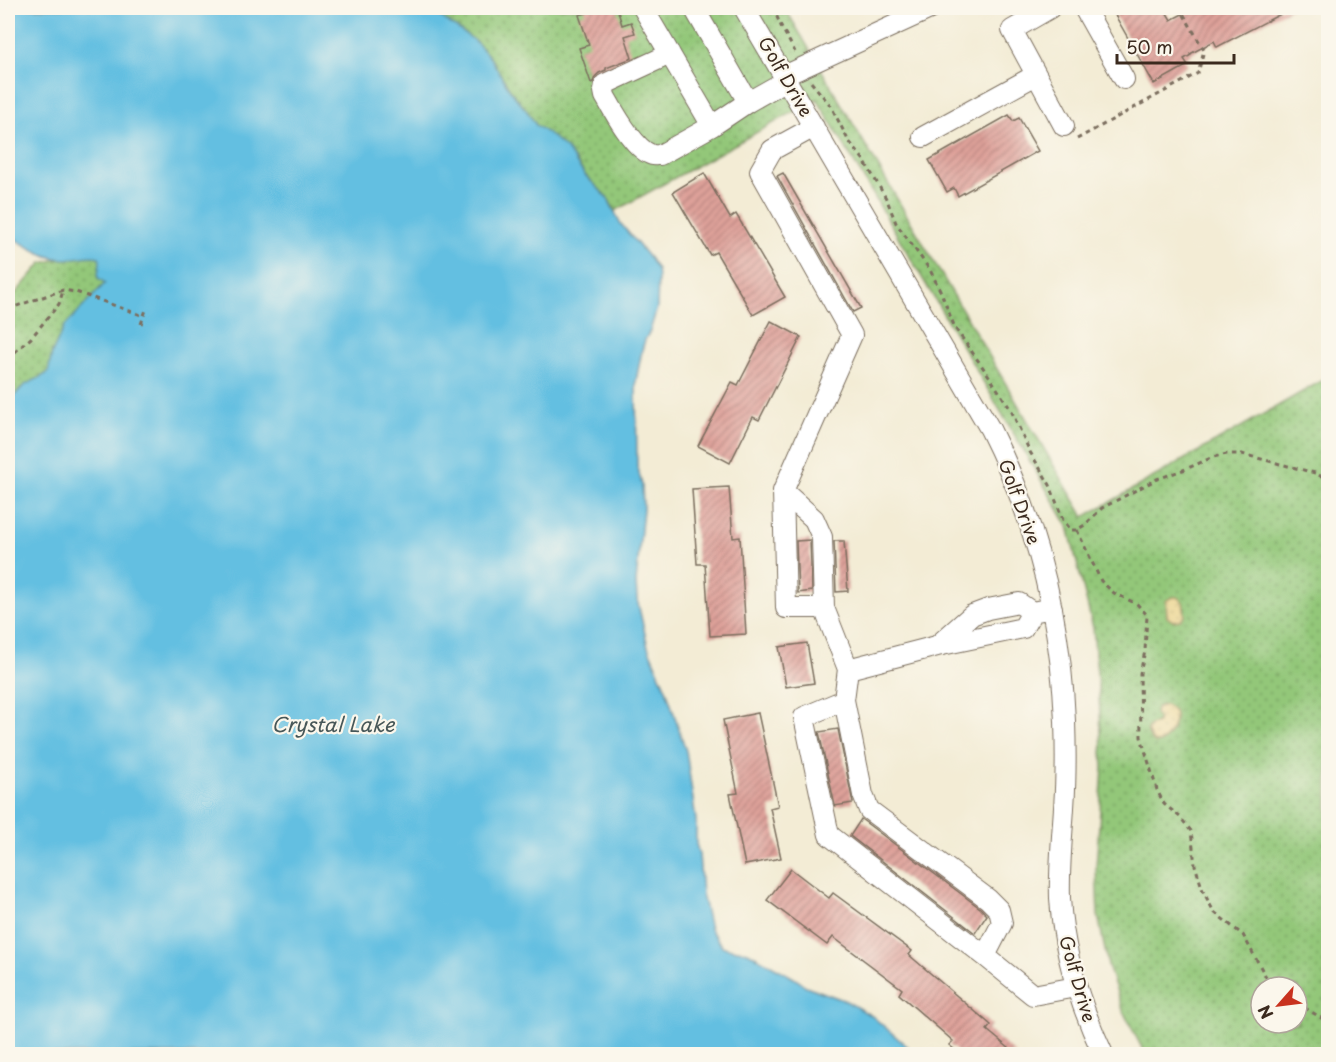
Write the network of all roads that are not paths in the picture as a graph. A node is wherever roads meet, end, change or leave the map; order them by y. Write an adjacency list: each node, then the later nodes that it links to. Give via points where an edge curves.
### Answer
1 (643, 8): 7 (street)
2 (694, 8): 11 (street)
3 (744, 8): 9 (street, Golf Drive)
4 (932, 8): 9 (street)
5 (1050, 8): 8 (street, via 1012,30)
6 (1084, 8): 10 (street)
7 (670, 54): 12 (street); 12 (street, via 605,84 603,91 616,116 651,155 660,155)
8 (1036, 75): 13 (street); 15 (street)
9 (786, 78): 11 (street); 14 (street, Golf Drive)
10 (1124, 79)
11 (748, 102): 12 (street)
12 (712, 126)
13 (1064, 126)
14 (814, 127): 16 (street, via 772,150 760,171 852,335); 18 (street, Golf Drive, via 993,435 1027,515)
15 (923, 137)
16 (783, 491): 17 (street, via 814,519 822,537); 17 (street, via 786,608)
17 (824, 608): 19 (street)
18 (1052, 608): 19 (street, via 1032,612 1019,603 988,609 972,615 937,646); 22 (street, Golf Drive, via 1065,723 1061,907)
19 (848, 669): 20 (street)
20 (844, 700): 21 (street, via 869,810 999,910 1002,923); 21 (street, via 804,717 829,835)
21 (985, 956): 22 (street, via 1033,995)
22 (1076, 987): 23 (street, Golf Drive)
23 (1103, 1054)

